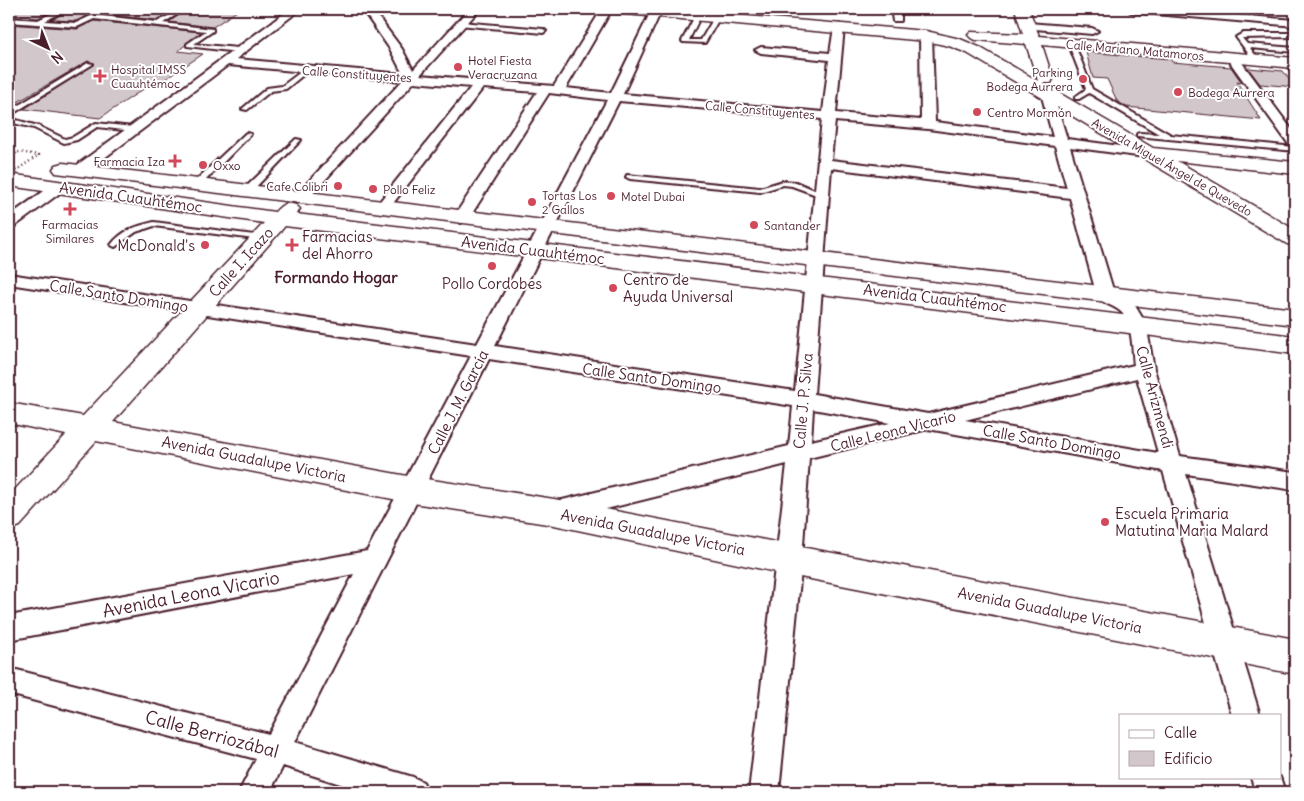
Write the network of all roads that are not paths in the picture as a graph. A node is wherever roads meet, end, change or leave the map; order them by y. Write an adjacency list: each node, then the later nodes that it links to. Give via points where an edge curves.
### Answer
1 (64, 9): 17 (lane)
2 (184, 9): 20 (lane)
3 (296, 9): 29 (street)
4 (367, 9): 38 (street, via 396,49)
5 (475, 9): 18 (street, Calle I. Icazo)
6 (606, 9): 41 (street)
7 (614, 9): 11 (main road, Avenida Miguel Ángel de Quevedo)
8 (754, 9): 16 (main road, Avenida Miguel Ángel de Quevedo)
9 (1022, 9): 23 (main road)
10 (1131, 9): 19 (street)
11 (657, 10): 13 (main road, Avenida Miguel Ángel de Quevedo); 43 (street, Calle J. M. García)
12 (897, 14): 16 (main road, Avenida Miguel Ángel de Quevedo); 24 (main road, Avenida Miguel Ángel de Quevedo)
13 (698, 15): 14 (main road, Avenida Miguel Ángel de Quevedo); 14 (lane, via 685,41 703,42)
14 (717, 17): 16 (main road, Avenida Miguel Ángel de Quevedo)
15 (9, 20): 17 (lane)
16 (839, 21): 26 (main road, Avenida Miguel Ángel de Quevedo); 31 (street, Calle J. P. Silva)
17 (39, 22): 20 (lane, via 77,25 93,17)
18 (461, 24): 21 (lane); 38 (street, Calle I. Icazo)
19 (1295, 24)
20 (156, 25): 29 (lane, via 212,30 189,45)
21 (543, 31)
22 (1092, 31): 23 (street)
23 (1030, 33): 24 (main road, Calle Mariano Matamoros); 27 (main road, Calle Mariano Matamoros); 40 (main road)
24 (976, 35): 40 (main road, Avenida Miguel Ángel de Quevedo)
25 (1295, 35): 28 (lane, via 1243,35 1240,38)
26 (926, 36): 40 (main road, Avenida Miguel Ángel de Quevedo, via 954,42); 48 (street)
27 (1072, 45): 32 (main road, Calle Mariano Matamoros); 42 (lane)
28 (1245, 46): 33 (lane); 35 (lane)
29 (238, 50): 34 (street)
30 (762, 50): 31 (street)
31 (835, 56): 46 (street, Calle J. P. Silva)
32 (1234, 58): 33 (main road, Calle Mariano Matamoros); 53 (street)
33 (1256, 60): 35 (main road, Calle Mariano Matamoros)
34 (224, 61): 37 (street, Calle Constituyentes); 49 (street)
35 (1293, 62)
36 (90, 64): 45 (lane)
37 (306, 70): 38 (street, Calle Constituyentes); 44 (lane, via 284,88 269,89)
38 (411, 78): 39 (street, Calle Constituyentes); 68 (street, Calle I. Icazo)
39 (480, 84): 41 (street, Calle Constituyentes); 69 (street)
40 (1046, 86): 42 (main road, Avenida Miguel Ángel de Quevedo); 52 (street); 54 (main road, Avenida Miguel Ángel de Quevedo)
41 (552, 89): 43 (street, Calle Constituyentes); 70 (street)
42 (1083, 94): 54 (main road, Avenida Miguel Ángel de Quevedo); 55 (lane)
43 (615, 97): 46 (street, Calle Constituyentes); 74 (street, Calle J. M. García)
44 (245, 109)
45 (9, 114)
46 (831, 117): 48 (street, Calle Constituyentes); 58 (street, Calle J. P. Silva)
47 (9, 120): 49 (lane, via 36,127 64,141 75,139 96,125)
48 (928, 126): 52 (street, Calle Constituyentes)
49 (133, 128): 60 (street)
50 (248, 134): 63 (lane)
51 (298, 140): 65 (lane)
52 (1063, 142): 54 (street, Calle Constituyentes); 66 (street)
53 (1295, 143)
54 (1142, 144): 55 (main road, Calle Constituyentes); 76 (main road, Avenida Miguel Ángel de Quevedo)
55 (1171, 146): 56 (lane); 59 (main road, Calle Constituyentes); 73 (main road, Avenida Miguel Ángel de Quevedo)
56 (1295, 149)
57 (13, 157): 60 (main road, Avenida Cuauhtémoc)
58 (824, 163): 66 (street); 67 (street, Calle J. P. Silva)
59 (1295, 168)
60 (78, 170): 63 (main road, Avenida Cuauhtémoc)
61 (630, 177): 67 (lane, via 760,190 783,183)
62 (9, 180): 64 (main road, Avenida Cuauhtémoc)
63 (196, 185): 65 (main road, Avenida Cuauhtémoc)
64 (59, 187): 71 (street); 72 (main road, Avenida Cuauhtémoc)
65 (247, 191): 68 (main road, Avenida Cuauhtémoc)
66 (1077, 194): 82 (street)
67 (822, 195): 79 (street, Calle J. P. Silva)
68 (301, 198): 69 (main road, Avenida Cuauhtémoc); 72 (main road, Calle I. Icazo)
69 (382, 208): 70 (main road, Avenida Cuauhtémoc)
70 (461, 218): 74 (main road, Avenida Cuauhtémoc)
71 (11, 219)
72 (280, 219): 75 (main road, Calle I. Icazo); 78 (main road, Avenida Cuauhtémoc)
73 (1295, 221)
74 (547, 228): 78 (street, Calle J. M. García); 79 (main road, Avenida Cuauhtémoc)
75 (262, 238): 77 (lane, via 154,224 133,230); 83 (main road, Calle I. Icazo)
76 (1295, 239)
77 (115, 245)
78 (536, 250): 81 (main road, Avenida Cuauhtémoc); 87 (street, Calle J. M. García)
79 (817, 259): 81 (street, Calle J. P. Silva); 82 (main road, Avenida Cuauhtémoc)
80 (9, 279): 83 (street, Calle Santo Domingo)
81 (814, 283): 85 (main road, Avenida Cuauhtémoc); 89 (street, Calle J. P. Silva)
82 (1106, 296): 84 (main road, Avenida Cuauhtémoc); 85 (street, Calle Arizmendi, via 1128,308)
83 (198, 309): 87 (street, Calle Santo Domingo); 92 (main road, Calle I. Icazo)
84 (1295, 317)
85 (1137, 324): 86 (main road, Avenida Cuauhtémoc); 88 (street, Calle Arizmendi)
86 (1295, 344)
87 (483, 352): 89 (street, Calle Santo Domingo); 96 (street, Calle J. M. García)
88 (1144, 369): 91 (street, Calle Leona Vicario); 94 (street, Calle Arizmendi)
89 (804, 400): 91 (street, Calle Santo Domingo); 93 (street, Calle J. P. Silva)
90 (9, 413): 92 (main road, Avenida Guadalupe Victoria)
91 (934, 421): 93 (street, Calle Leona Vicario); 94 (street, Calle Santo Domingo)
92 (90, 428): 96 (main road, Avenida Guadalupe Victoria); 98 (main road, Calle I. Icazo)
93 (799, 454): 97 (street, Calle Leona Vicario); 100 (street, Calle J. P. Silva)
94 (1173, 464): 95 (street, Calle Santo Domingo); 102 (street, Calle Arizmendi)
95 (1295, 481)
96 (413, 490): 97 (main road, Avenida Guadalupe Victoria); 99 (street, Calle J. M. García)
97 (554, 512): 100 (main road, Avenida Guadalupe Victoria)
98 (9, 517)
99 (374, 560): 101 (street, Avenida Leona Vicario); 106 (street, Calle J. M. García)
100 (790, 560): 102 (main road, Avenida Guadalupe Victoria); 110 (street, Calle J. P. Silva)
101 (9, 628)
102 (1223, 643): 103 (main road, Avenida Guadalupe Victoria); 105 (street, Calle Arizmendi)
103 (1295, 657)
104 (9, 681): 106 (street, Calle Berriozábal)
105 (1246, 714)
106 (276, 750): 108 (street, Calle J. M. García); 109 (street, Calle Berriozábal)
107 (1265, 778): 111 (street)
108 (254, 792)
109 (413, 792)
110 (764, 792)
111 (1270, 792)

